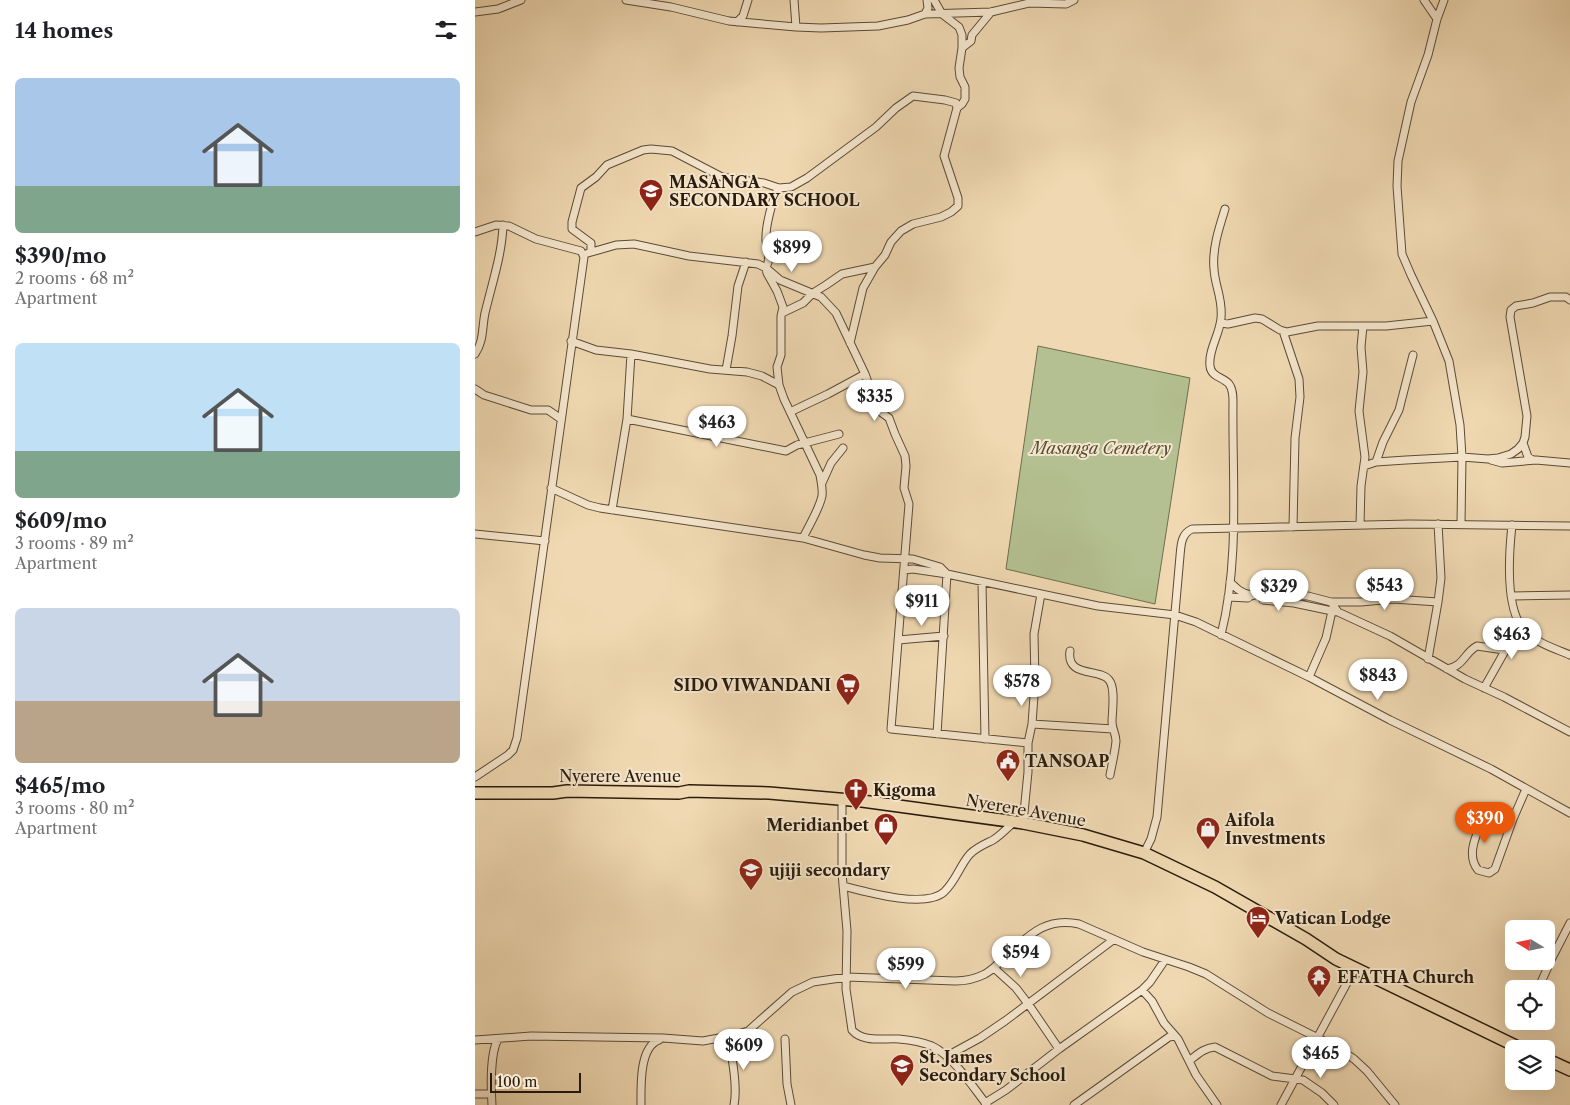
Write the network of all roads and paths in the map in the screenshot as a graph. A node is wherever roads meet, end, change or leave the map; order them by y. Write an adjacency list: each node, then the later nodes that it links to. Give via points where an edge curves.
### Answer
1 (502, 0): 13 (street)
2 (521, 0): 13 (street)
3 (626, 0): 12 (street)
4 (748, 0): 20 (street, via 743,16)
5 (794, 0): 21 (street)
6 (927, 0): 17 (street)
7 (934, 0): 18 (street)
8 (1074, 0): 16 (street, via 1066,4 1029,3)
9 (1424, 0): 14 (street)
10 (1428, 0): 14 (street)
11 (1445, 0): 19 (street)
12 (672, 3): 20 (street)
13 (498, 9): 15 (street)
14 (1430, 9): 19 (street)
15 (475, 12)
16 (991, 12): 18 (street); 22 (street, via 972,35 971,41)
17 (925, 14): 18 (street); 21 (street, via 878,26)
18 (942, 14): 22 (street, via 959,28)
19 (1437, 19): 41 (street, via 1411,102 1398,162 1397,186 1403,254)
20 (737, 22): 21 (street)
21 (796, 27)
22 (962, 48): 23 (street, via 959,68 965,99)
23 (957, 108): 25 (street, via 953,102 913,96 807,178 791,187); 32 (street, via 944,156 958,206 941,217 913,224 901,231)
24 (769, 186): 25 (street); 26 (street, via 773,189); 30 (street, via 722,177 663,150 643,150 607,165 585,183 579,193 572,229 591,243)
25 (779, 188): 26 (street)
26 (773, 198): 33 (street, via 767,236 770,260)
27 (1225, 209): 42 (street, via 1214,256)
28 (503, 224): 29 (street); 30 (street, via 536,239); 40 (street, via 502,248)
29 (475, 232)
30 (587, 253): 31 (street, via 634,244 689,256); 45 (street)
31 (746, 262): 33 (street); 50 (street, via 738,286)
32 (875, 267): 34 (street, via 842,274); 46 (street, via 863,288)
33 (766, 268): 35 (street, via 780,280); 38 (street, via 782,304)
34 (826, 285): 35 (street); 36 (street)
35 (813, 292): 36 (street); 38 (street, via 803,302)
36 (825, 300): 46 (street, via 842,322)
37 (1570, 300): 59 (street, via 1550,297 1516,306 1510,314 1527,416)
38 (782, 313): 52 (street, via 781,354 777,367)
39 (475, 314): 40 (street)
40 (485, 316): 47 (street, via 482,339)
41 (1433, 321): 43 (street); 61 (street, via 1449,361)
42 (1221, 323): 44 (street, via 1255,318); 75 (street, via 1210,366 1214,375 1228,384 1233,394)
43 (1363, 326): 44 (street, via 1318,326); 66 (street, via 1359,411 1365,447)
44 (1283, 331): 76 (street, via 1297,372 1300,397 1295,438)
45 (571, 342): 48 (street, via 596,350); 55 (street)
46 (849, 343): 51 (street)
47 (475, 354)
48 (631, 354): 50 (street); 56 (street)
49 (1413, 356): 64 (street, via 1399,410)
50 (726, 370): 52 (street, via 762,376)
51 (865, 374): 54 (street); 80 (street, via 878,410 889,418 905,456 903,488 909,504)
52 (779, 385): 54 (street)
53 (475, 389): 55 (street, via 531,410 548,410)
54 (790, 412): 58 (street)
55 (561, 419): 68 (street)
56 (627, 419): 58 (street, via 770,449 786,450); 69 (street)
57 (839, 434): 58 (street)
58 (806, 443): 67 (street)
59 (1523, 443): 62 (street, via 1511,454); 63 (street, via 1528,457)
60 (843, 448): 67 (street)
61 (1463, 457): 62 (street); 64 (street); 71 (street)
62 (1487, 459): 63 (street, via 1502,463)
63 (1533, 460): 65 (street)
64 (1377, 462): 66 (street)
65 (1570, 463)
66 (1364, 466): 72 (street)
67 (821, 483): 78 (street, via 820,502)
68 (551, 488): 69 (street, via 588,505); 79 (street)
69 (612, 510): 78 (street)
70 (1438, 524): 71 (street); 72 (street); 92 (street, via 1441,560)
71 (1461, 524): 73 (street)
72 (1360, 525): 76 (street)
73 (1512, 525): 74 (street); 88 (street)
74 (1570, 526)
75 (1233, 527): 76 (street); 84 (street); 94 (street, via 1186,532 1179,556)
76 (1293, 527)
77 (475, 534): 79 (street)
78 (803, 538): 80 (street, via 880,558)
79 (545, 541): 113 (street, via 515,744 509,754)
80 (905, 557): 81 (street); 82 (street, via 940,567)
81 (904, 570): 82 (street); 98 (street)
82 (947, 574): 83 (street); 97 (street)
83 (982, 582): 85 (street); 110 (street)
84 (1230, 582): 86 (street, via 1244,594); 89 (street)
85 (1041, 594): 94 (street, via 1098,606); 106 (street, via 1034,634)
86 (1254, 595): 90 (street); 91 (street, via 1309,596)
87 (1570, 595): 88 (street)
88 (1511, 596): 95 (street)
89 (1228, 597): 90 (street); 96 (street)
90 (1245, 598): 93 (street, via 1294,603)
91 (1331, 602): 92 (street, via 1393,599); 93 (street)
92 (1439, 602): 102 (street)
93 (1335, 612): 102 (street, via 1390,636); 104 (street)
94 (1175, 615): 96 (street); 120 (street, via 1157,817)
95 (1518, 623): 99 (street); 101 (street, via 1527,634)
96 (1221, 635): 104 (street)
97 (944, 636): 98 (street); 109 (street)
98 (898, 640): 109 (street, via 891,729)
99 (1504, 650): 103 (street, via 1477,646 1455,668); 105 (street)
100 (1070, 651): 107 (street, via 1075,667 1110,680)
101 (1570, 655)
102 (1429, 659): 103 (street)
103 (1447, 669): 105 (street)
104 (1309, 677): 114 (street)
105 (1484, 688): 108 (street)
106 (1032, 724): 107 (street); 111 (street)
107 (1113, 729): 112 (street, via 1116,740)
108 (1570, 732)
109 (937, 734): 110 (street)
110 (985, 738): 111 (street)
111 (1028, 743): 119 (street, via 1028,772)
112 (1110, 775)
113 (475, 777)
114 (1526, 789): 117 (street); 118 (street, via 1495,869 1489,873 1478,870 1473,862 1473,844)
115 (475, 793): 116 (main road, Nyerere Avenue, via 689,791)
116 (843, 800): 119 (main road, Nyerere Avenue); 121 (street)
117 (1570, 813)
118 (1482, 821)
119 (1018, 823): 120 (main road, Nyerere Avenue, via 1083,835); 121 (street, via 970,854 955,880 936,897 909,899)
120 (1144, 853): 126 (main road, Nyerere Avenue, via 1215,887)
121 (843, 886): 127 (street)
122 (1570, 923): 128 (street)
123 (1113, 940): 124 (street); 125 (street, via 1079,924 1052,923 1030,936); 130 (street)
124 (1165, 960): 129 (street); 134 (street, via 1206,974 1268,1013)
125 (994, 968): 127 (street, via 972,980); 130 (street)
126 (1355, 968): 134 (street); 138 (main road, Nyerere Avenue)
127 (847, 977): 132 (street, via 813,982 792,992 748,1031); 140 (street, via 849,1017 855,1034 864,1038 917,1041)
128 (1543, 980)
129 (1142, 990): 131 (street); 139 (street)
130 (1029, 1005): 139 (street); 140 (street)
131 (1175, 1036): 141 (street); 152 (street, via 1169,1037)
132 (728, 1037): 133 (street, via 703,1041); 150 (street, via 736,1094)
133 (663, 1038): 137 (street, via 531,1036); 149 (street, via 651,1043 647,1050 642,1070)
134 (1317, 1038): 144 (street); 156 (street, via 1354,1059)
135 (785, 1039): 151 (street)
136 (475, 1040): 137 (street)
137 (498, 1040): 146 (street)
138 (1505, 1041)
139 (1059, 1049): 147 (street)
140 (947, 1056): 147 (street)
141 (1189, 1061): 144 (street, via 1200,1052 1215,1047 1272,1076); 153 (street)
142 (1555, 1063): 143 (main road)
143 (1570, 1070)
144 (1295, 1079): 154 (street); 155 (street, via 1313,1086)
145 (475, 1094): 146 (street)
146 (491, 1094): 148 (street)
147 (986, 1104)
148 (492, 1105)
149 (641, 1105)
150 (734, 1105)
151 (791, 1105)
152 (1074, 1105)
153 (1217, 1105)
154 (1281, 1105)
155 (1334, 1105)
156 (1395, 1105)

